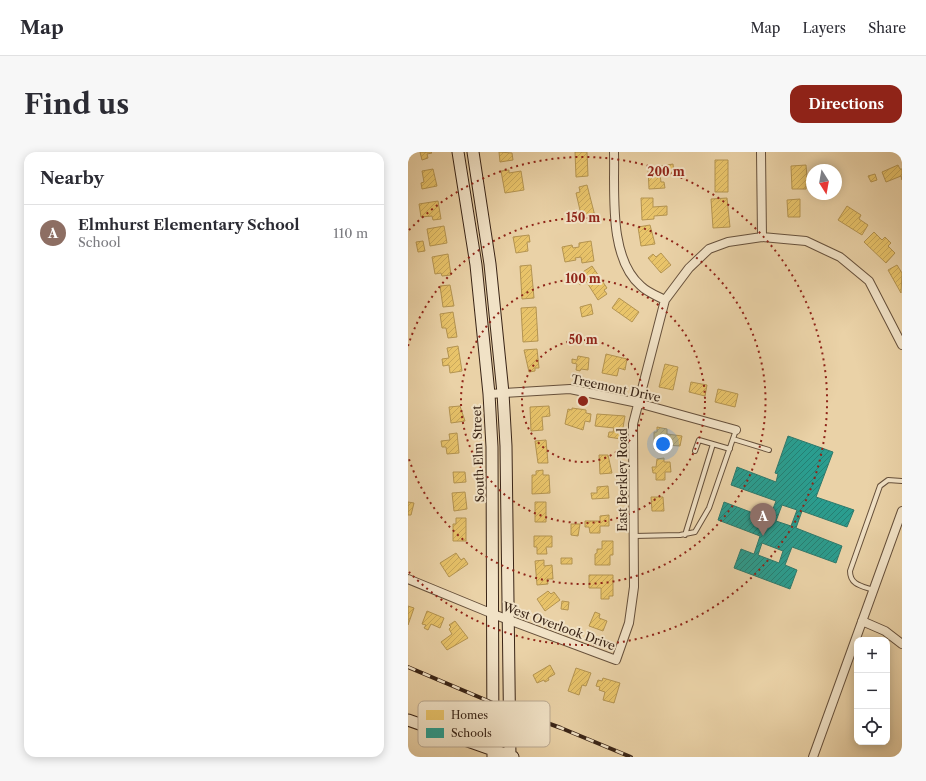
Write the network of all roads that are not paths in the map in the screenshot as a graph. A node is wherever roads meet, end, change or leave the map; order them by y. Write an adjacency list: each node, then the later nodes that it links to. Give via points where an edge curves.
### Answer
1 (458, 152): 6 (street, South Elm Street)
2 (473, 152): 5 (street)
3 (614, 152): 10 (street, via 615,218 623,262 640,286)
4 (761, 152): 7 (street)
5 (476, 168): 6 (street); 8 (street)
6 (462, 170): 9 (street, South Elm Street)
7 (762, 237): 10 (street, via 728,242 709,249 689,268); 11 (street, via 806,241 840,257 869,281)
8 (490, 264): 9 (street); 12 (street)
9 (476, 265): 13 (street, South Elm Street)
10 (665, 300): 14 (street, East Berkley Road)
11 (902, 345)
12 (503, 393): 13 (street, Treemont Drive); 14 (street, Treemont Drive, via 570,389); 23 (street)
13 (489, 394): 22 (street, South Elm Street)
14 (638, 403): 15 (street, Treemont Drive); 26 (street, East Berkley Road, via 633,424)
15 (736, 430): 16 (lane)
16 (733, 439): 18 (lane); 19 (lane)
17 (713, 444): 18 (lane); 20 (lane, via 699,440); 25 (lane)
18 (730, 449): 25 (lane, via 709,508 695,532)
19 (769, 450)
20 (695, 451)
21 (902, 481): 28 (lane, via 888,480 880,486 850,571 851,580 855,584)
22 (493, 499): 23 (street); 29 (street, South Elm Street)
23 (506, 499): 30 (street)
24 (902, 511): 28 (street)
25 (685, 535): 26 (lane)
26 (634, 536): 33 (street, East Berkley Road, via 634,587 629,623)
27 (408, 579): 29 (street, West Overlook Drive)
28 (873, 590): 31 (street)
29 (493, 614): 30 (street, West Overlook Drive); 34 (street, South Elm Street)
30 (509, 620): 33 (street, West Overlook Drive); 35 (street)
31 (862, 621): 32 (street, via 885,631); 41 (street)
32 (902, 644)
33 (616, 660)
34 (493, 701)
35 (510, 701)
36 (408, 720): 37 (street)
37 (418, 724)
38 (476, 747): 40 (street)
39 (511, 747): 42 (street)
40 (493, 754): 42 (street)
41 (815, 756)
42 (511, 757)

